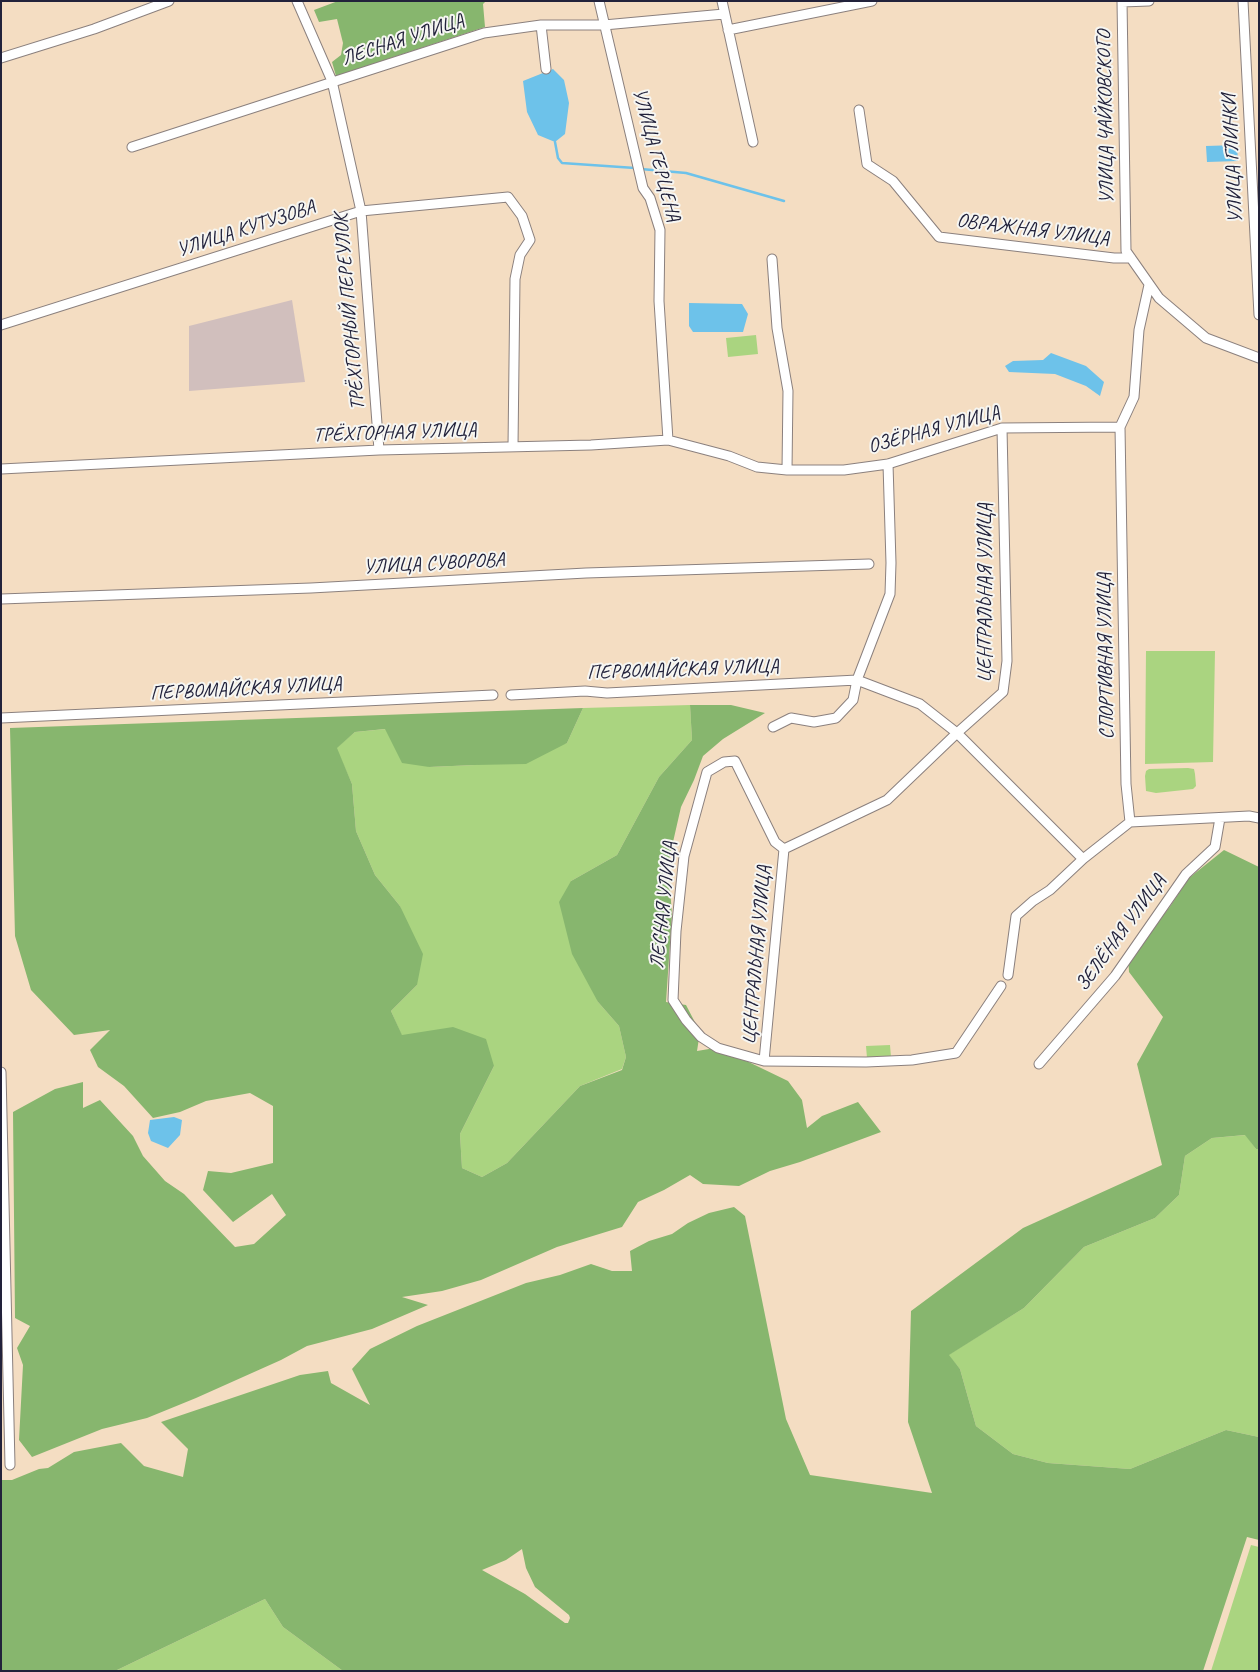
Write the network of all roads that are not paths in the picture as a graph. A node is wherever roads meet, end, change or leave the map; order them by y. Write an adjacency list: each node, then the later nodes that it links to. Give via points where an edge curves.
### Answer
1 (170, 1): 13 (street)
2 (297, 1): 15 (street, ТРЁХГОРНЫЙ ПЕРЕУЛОК)
3 (599, 1): 11 (street, УЛИЦА ГЕРЦЕНА)
4 (722, 1): 9 (street)
5 (872, 1): 12 (street)
6 (1149, 1): 8 (street)
7 (1243, 1): 23 (street, УЛИЦА ГЛИНКИ)
8 (1122, 2): 20 (street, УЛИЦА ЧАЙКОВСКОГО, via 1126,251)
9 (724, 14): 11 (street, ЛЕСНАЯ УЛИЦА); 12 (street)
10 (541, 25): 11 (street, ЛЕСНАЯ УЛИЦА); 14 (street); 15 (street, ЛЕСНАЯ УЛИЦА, via 484,33)
11 (604, 26): 28 (street, УЛИЦА ГЕРЦЕНА, via 643,188 650,198 660,230 659,300)
12 (728, 30): 17 (street)
13 (1, 58)
14 (546, 69)
15 (332, 82): 18 (street, ЛЕСНАЯ УЛИЦА); 19 (street, ТРЁХГОРНЫЙ ПЕРЕУЛОК)
16 (859, 110): 20 (street, ОВРАЖНАЯ УЛИЦА, via 867,164 893,181 939,237)
17 (753, 142)
18 (132, 147)
19 (360, 211): 24 (street, УЛИЦА КУТУЗОВА); 29 (street, УЛИЦА КУТУЗОВА, via 508,197 522,216 530,240 520,255 515,279); 30 (street, ТРЁХГОРНЫЙ ПЕРЕУЛОК)
20 (1131, 258): 22 (street, УЛИЦА ЧАЙКОВСКОГО)
21 (772, 259): 33 (street, via 788,391)
22 (1149, 285): 25 (street, УЛИЦА ЧАЙКОВСКОГО, via 1159,298 1206,338); 26 (street, СПОРТИВНАЯ УЛИЦА, via 1139,330 1134,397)
23 (1259, 315)
24 (1, 325)
25 (1259, 358)
26 (1120, 427): 27 (street, ОЗЁРНАЯ УЛИЦА); 44 (street, СПОРТИВНАЯ УЛИЦА, via 1126,784)
27 (1002, 428): 31 (street, ОЗЁРНАЯ УЛИЦА); 41 (street, ЦЕНТРАЛЬНАЯ УЛИЦА, via 1007,660 1003,692)
28 (668, 440): 29 (street, ТРЁХГОРНАЯ УЛИЦА); 33 (street, ТРЁХГОРНАЯ УЛИЦА, via 757,467)
29 (512, 446): 30 (street, ТРЁХГОРНАЯ УЛИЦА)
30 (379, 450): 32 (street, ТРЁХГОРНАЯ УЛИЦА)
31 (888, 464): 33 (street, ОЗЁРНАЯ УЛИЦА, via 844,470); 36 (street, via 890,594)
32 (1, 469)
33 (787, 470)
34 (869, 564): 35 (street, УЛИЦА СУВОРОВА)
35 (1, 599)
36 (857, 680): 38 (street, ПЕРВОМАЙСКАЯ УЛИЦА); 40 (street, via 853,700 836,718 814,722 791,718); 41 (street, via 920,704)
37 (493, 695): 39 (street, ПЕРВОМАЙСКАЯ УЛИЦА)
38 (512, 695)
39 (1, 718)
40 (773, 727)
41 (957, 733): 45 (street, ЦЕНТРАЛЬНАЯ УЛИЦА, via 887,800); 46 (street)
42 (1220, 818): 43 (street); 44 (street); 50 (street, ЗЕЛЁНАЯ УЛИЦА, via 1215,847 1186,874 1115,976)
43 (1259, 818)
44 (1130, 822): 46 (street)
45 (784, 849): 49 (street, ЦЕНТРАЛЬНАЯ УЛИЦА); 49 (street, ЛЕСНАЯ УЛИЦА, via 775,842 734,761 724,762 707,772 684,856 673,1000 701,1037 718,1048)
46 (1083, 859): 47 (street, via 1016,916)
47 (1008, 976)
48 (1001, 986): 49 (street, via 956,1053 875,1062)
49 (764, 1061)
50 (1039, 1064)
51 (1, 1072): 52 (street)
52 (10, 1465)

